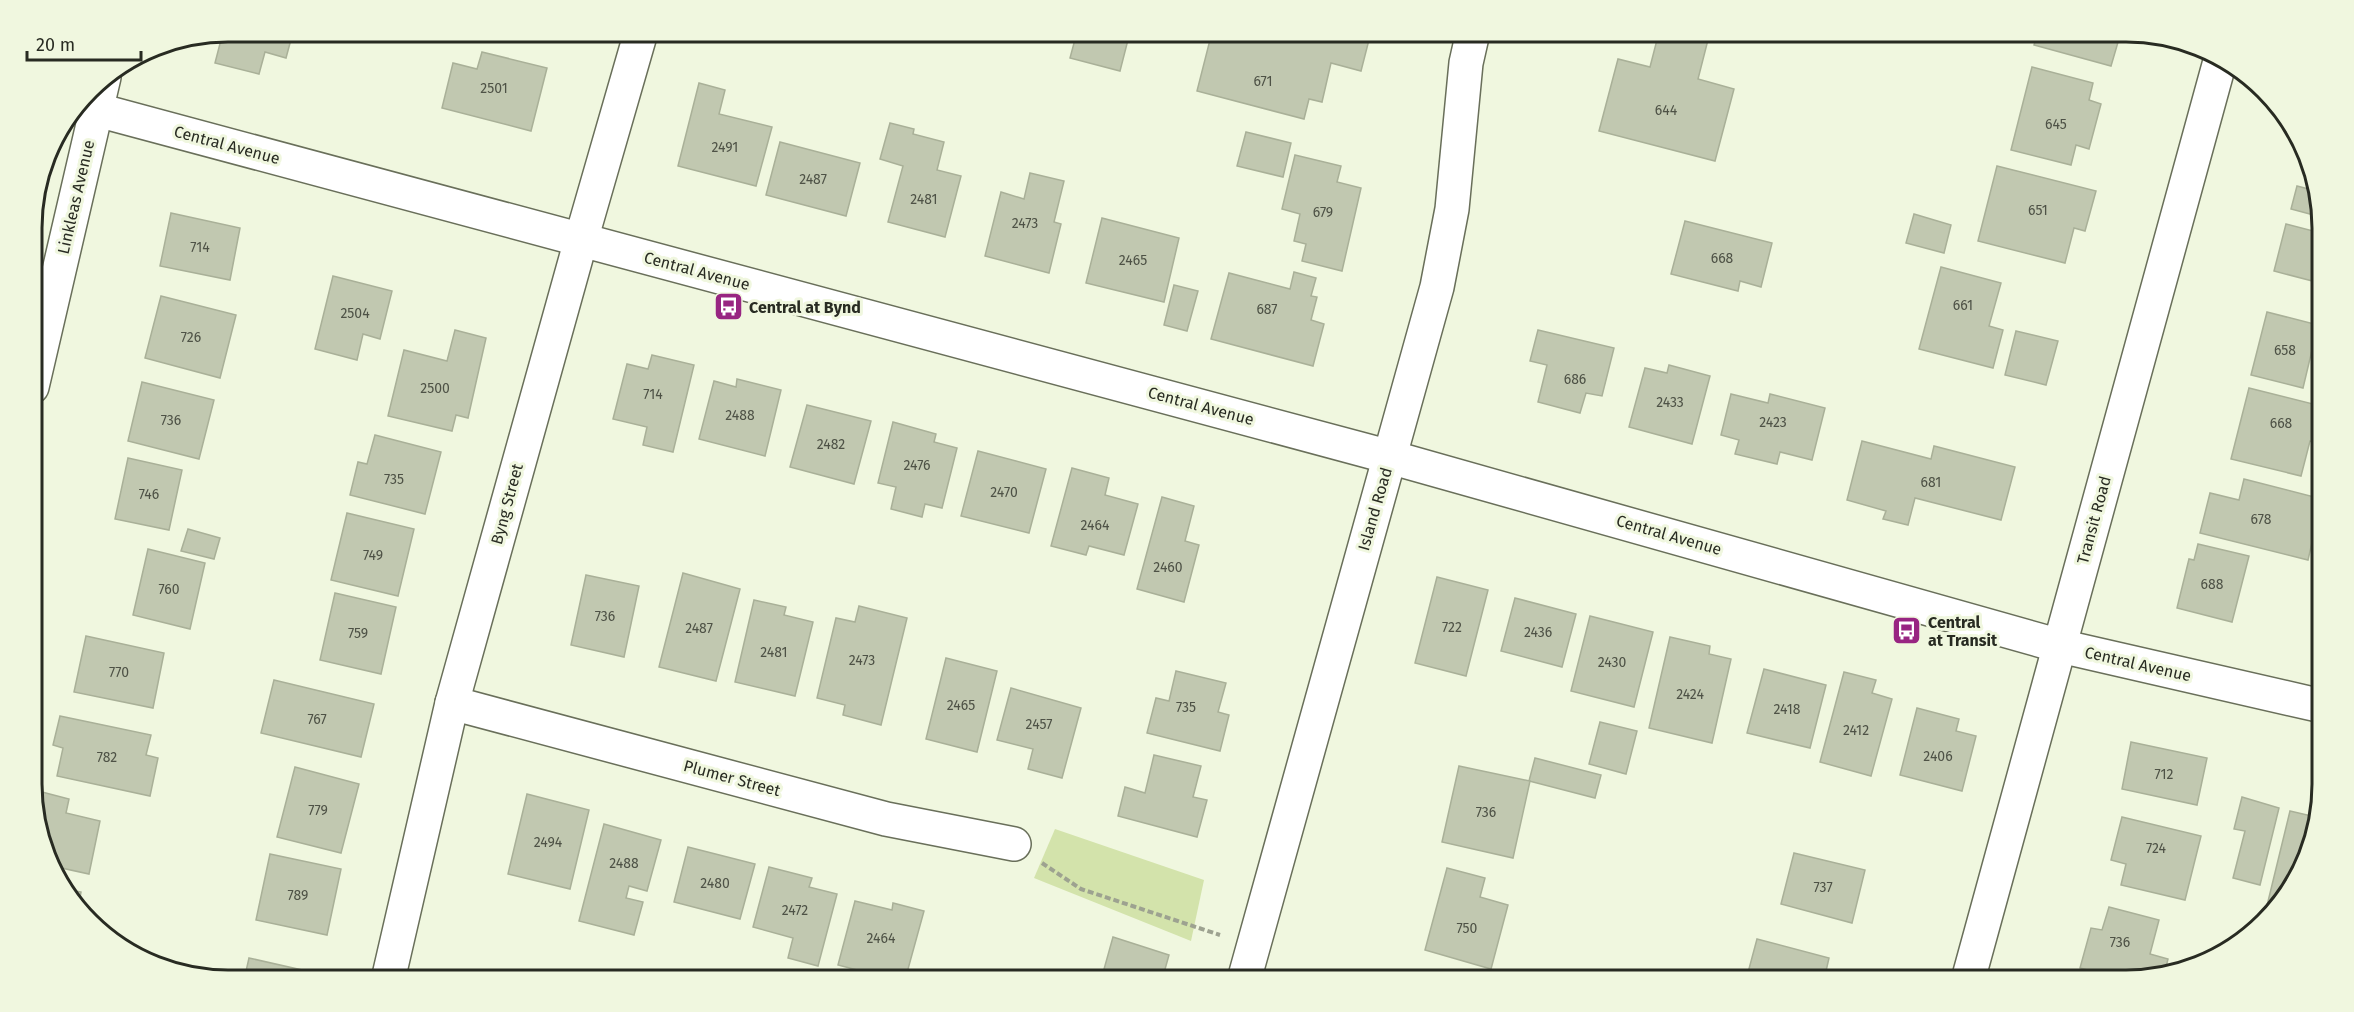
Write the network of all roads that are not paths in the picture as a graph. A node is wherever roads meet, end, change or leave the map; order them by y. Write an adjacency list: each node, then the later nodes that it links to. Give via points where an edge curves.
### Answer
1 (638, 42): 5 (street, Byng Street)
2 (1471, 42): 7 (street, Island Road, via 1452,209 1437,287)
3 (2218, 67): 8 (street, Transit Road)
4 (88, 107): 5 (street, Central Avenue); 6 (street, Linkleas Avenue)
5 (580, 240): 7 (street, Central Avenue); 9 (street, Byng Street)
6 (42, 337)
7 (1390, 457): 8 (street, Central Avenue); 13 (street, Island Road)
8 (2060, 646): 10 (street, Central Avenue); 14 (street, Transit Road)
9 (452, 703): 11 (street, Plumer Street, via 886,819); 12 (street, Byng Street)
10 (2312, 704)
11 (1014, 844)
12 (390, 970)
13 (1247, 970)
14 (1971, 970)

